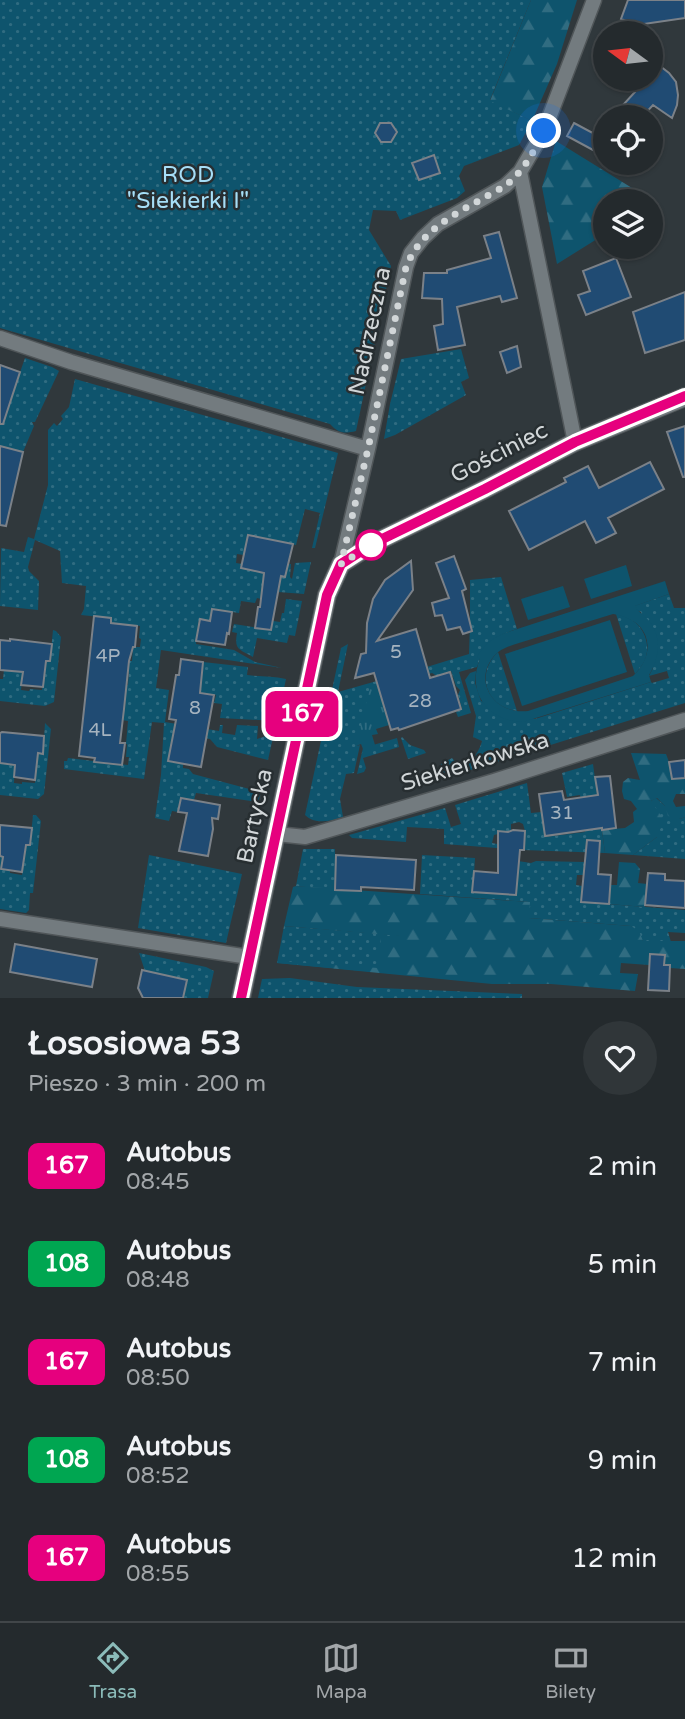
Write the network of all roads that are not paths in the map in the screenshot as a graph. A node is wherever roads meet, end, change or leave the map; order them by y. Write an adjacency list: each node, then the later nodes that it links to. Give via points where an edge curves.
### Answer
1 (594, 0): 2 (street, Nadrzeczna, via 544,131)
2 (520, 172): 5 (street); 6 (street, Nadrzeczna, via 505,186 438,224 411,253)
3 (0, 338): 6 (street)
4 (685, 397): 5 (street, Gościniec)
5 (575, 442): 7 (street, Gościniec, via 379,540)
6 (368, 449): 7 (street, Nadrzeczna)
7 (341, 564): 9 (street, Bartycka, via 327,595)
8 (685, 720): 9 (street, Siekierkowska, via 305,837)
9 (277, 834): 11 (street, Bartycka)
10 (0, 919): 11 (street)
11 (249, 957): 12 (street, Bartycka)
12 (241, 998)

